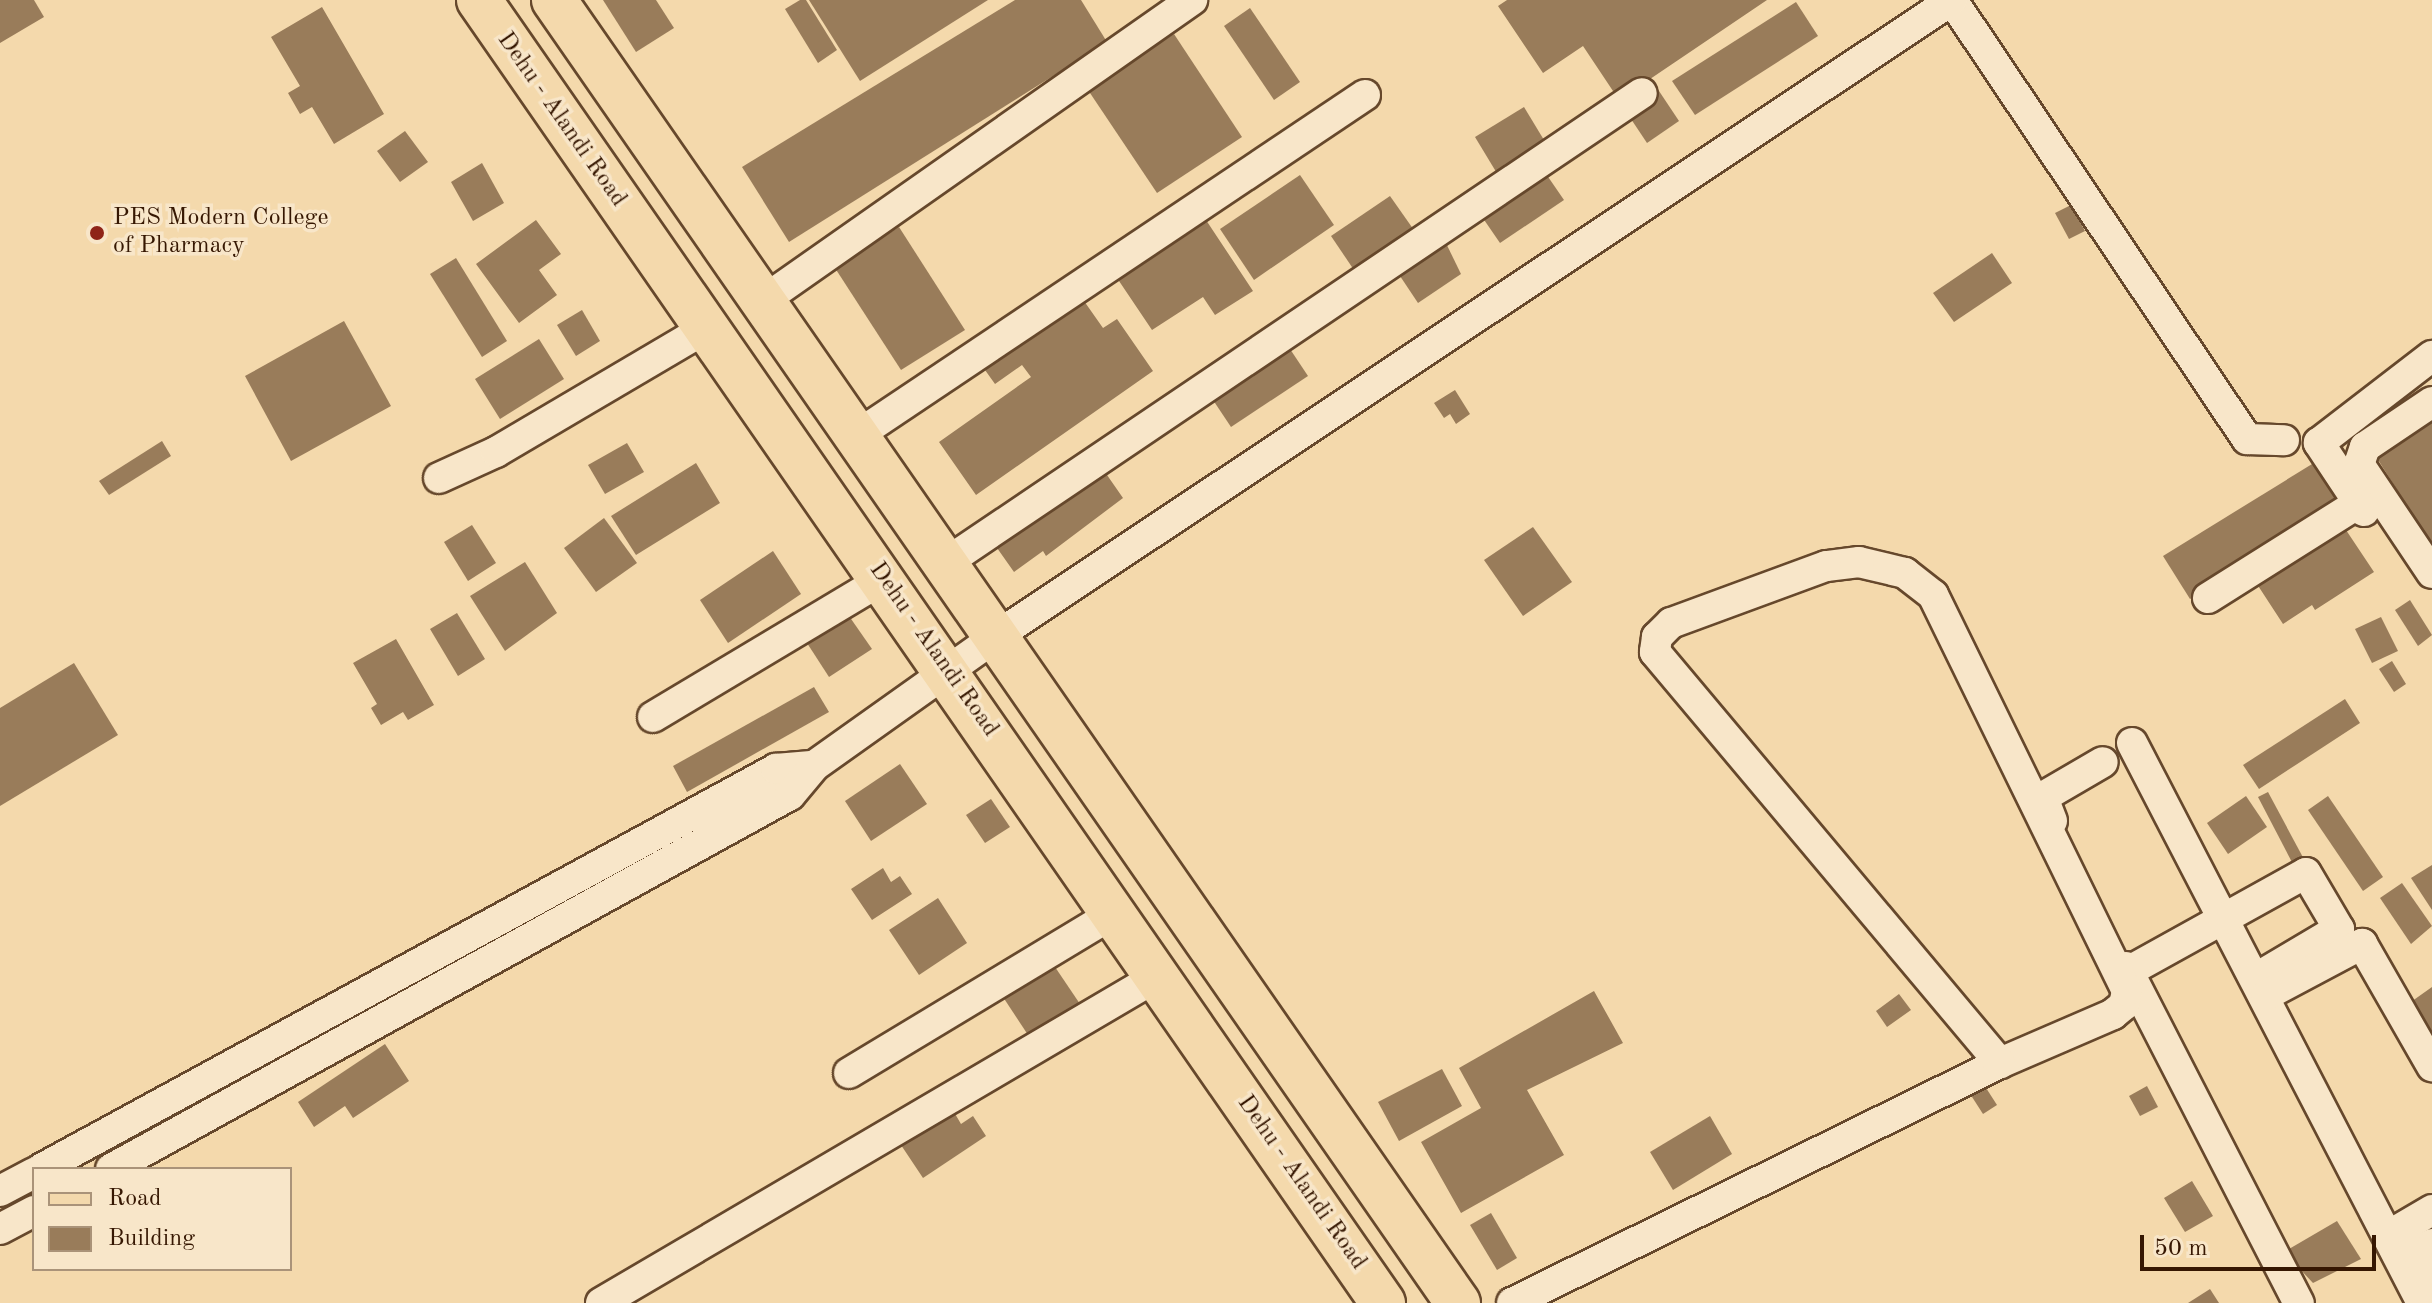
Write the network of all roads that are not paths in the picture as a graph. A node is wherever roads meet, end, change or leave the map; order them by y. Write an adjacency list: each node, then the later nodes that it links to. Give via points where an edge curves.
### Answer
1 (479, 0): 8 (main road, Dehu - Alandi Road)
2 (554, 0): 7 (main road)
3 (1192, 0): 7 (street)
4 (1952, 0): 12 (street, via 2247,439); 18 (street)
5 (1642, 93): 14 (street)
6 (1365, 95): 11 (street)
7 (764, 300): 11 (main road)
8 (708, 327): 13 (street, via 496,452); 16 (main road, Dehu - Alandi Road)
9 (2432, 356): 17 (street, via 2319,443 2362,507)
10 (2432, 402): 15 (street, via 2365,447 2359,464)
11 (859, 434): 14 (main road)
12 (2284, 440)
13 (439, 478)
14 (947, 562): 18 (main road)
15 (2432, 573)
16 (884, 579): 19 (main road, Dehu - Alandi Road); 20 (street)
17 (2208, 598)
18 (998, 635): 19 (street); 46 (main road)
19 (947, 670): 23 (street); 26 (main road, Dehu - Alandi Road)
20 (653, 717)
21 (2132, 743): 27 (street)
22 (2103, 762): 28 (street, via 2047,792 2042,802)
23 (814, 766): 24 (street, via 776,769); 25 (street, via 790,795)
24 (608, 862): 25 (street); 34 (street)
25 (624, 889): 35 (street)
26 (1114, 913): 29 (main road, Dehu - Alandi Road); 33 (street)
27 (2225, 919): 28 (street); 30 (street); 30 (street, via 2306,873 2339,929)
28 (2129, 971): 48 (street)
29 (1158, 976): 44 (street); 45 (main road, Dehu - Alandi Road)
30 (2261, 986): 32 (street, via 2362,944); 41 (street)
31 (2000, 1063): 31 (street, via 2113,1014 2124,1005 2127,991 1933,595 1905,573 1859,562 1826,566 1671,623 1657,637 1655,652); 47 (street)
32 (2432, 1066)
33 (849, 1073)
34 (45, 1167)
35 (115, 1167)
36 (32, 1174): 37 (street)
37 (0, 1191)
38 (2432, 1210): 41 (street)
39 (32, 1212): 40 (street)
40 (0, 1229)
41 (2388, 1236): 49 (street)
42 (2432, 1244): 43 (street, via 2417,1252)
43 (2432, 1279)
44 (601, 1303)
45 (1383, 1303)
46 (1458, 1303)
47 (1512, 1303)
48 (2299, 1303)
49 (2422, 1303)

